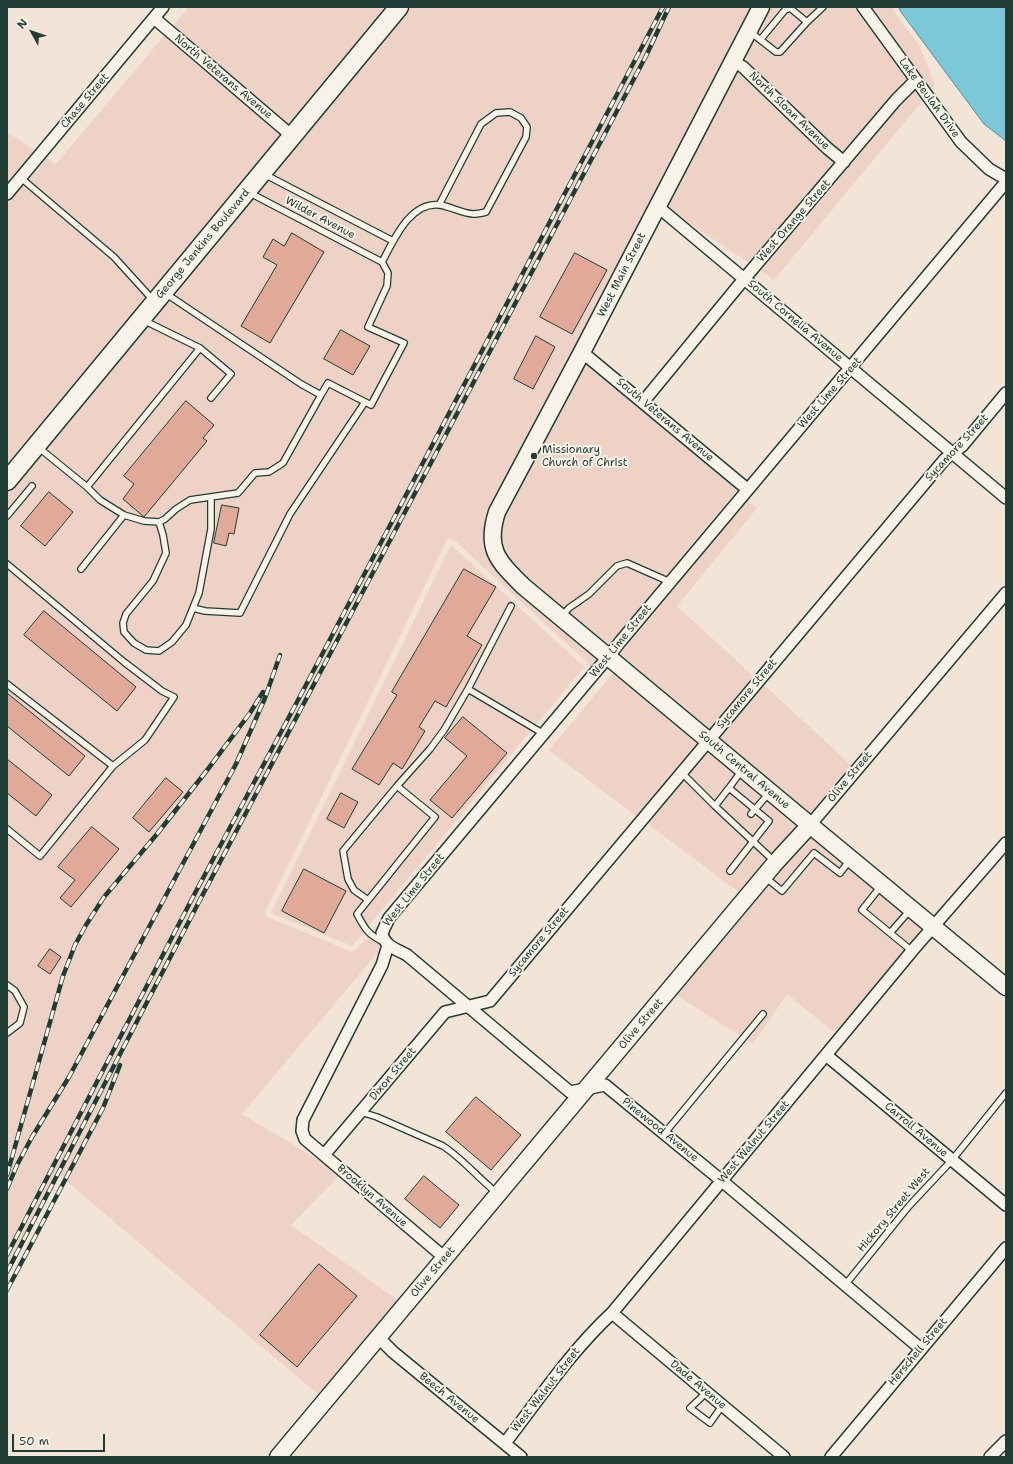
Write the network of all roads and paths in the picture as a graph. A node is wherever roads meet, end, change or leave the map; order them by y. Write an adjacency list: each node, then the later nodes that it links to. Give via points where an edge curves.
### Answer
1 (163, 7): 7 (street, Chase Street)
2 (399, 7): 12 (main road, George Jenkins Boulevard)
3 (761, 7): 9 (main road, West Main Street)
4 (823, 7): 8 (lane)
5 (863, 7): 11 (street, Lake Beulah Drive)
6 (783, 8): 8 (lane, via 790,8); 9 (lane)
7 (154, 18): 12 (street, North Veterans Avenue); 15 (street, Chase Street)
8 (807, 22): 9 (lane, via 780,52 776,52)
9 (755, 35): 10 (main road, West Main Street)
10 (734, 62): 13 (street, North Sloan Avenue, via 743,67); 21 (main road, West Main Street)
11 (916, 80): 13 (street, West Orange Street); 16 (street, Lake Beulah Drive, via 961,142 989,169)
12 (292, 136): 14 (main road, George Jenkins Boulevard)
13 (844, 162): 24 (street, West Orange Street)
14 (262, 173): 18 (main road, George Jenkins Boulevard); 22 (lane, Wilder Avenue)
15 (21, 178): 19 (street, Chase Street); 25 (lane)
16 (1006, 179)
17 (1006, 182): 29 (street, West Lime Street)
18 (247, 192): 23 (lane, Wilder Avenue); 25 (main road, George Jenkins Boulevard)
19 (7, 194)
20 (439, 205): 20 (lane, via 473,214 486,212 526,137 526,127 521,118 510,112 496,113 481,124); 22 (lane, via 423,207 411,216)
21 (658, 206): 24 (street, South Cornelia Avenue); 28 (main road, West Main Street)
22 (393, 241): 23 (lane)
23 (382, 262): 33 (lane, via 388,273 387,286 368,327 404,343 371,405)
24 (744, 279): 29 (street, South Cornelia Avenue); 34 (street, West Orange Street)
25 (159, 297): 26 (main road, George Jenkins Boulevard); 31 (lane)
26 (141, 319): 27 (lane); 35 (main road, George Jenkins Boulevard)
27 (200, 348): 32 (lane, via 232,374); 39 (lane)
28 (582, 352): 34 (street, South Veterans Avenue); 46 (main road, West Main Street, via 497,512 493,525)
29 (851, 368): 36 (street, South Cornelia Avenue); 40 (street, West Lime Street)
30 (1006, 393): 36 (street, Sycamore Street, via 962,446)
31 (321, 395): 33 (lane, via 328,383); 41 (lane, via 283,463 269,472 255,473 238,493)
32 (210, 398)
33 (365, 402): 52 (lane, via 290,514 240,613)
34 (643, 402): 40 (street, South Veterans Avenue)
35 (36, 446): 37 (main road, George Jenkins Boulevard); 39 (lane)
36 (953, 453): 42 (street, South Cornelia Avenue); 58 (street, Sycamore Street)
37 (7, 481)
38 (32, 486): 44 (lane)
39 (87, 487): 43 (lane, via 100,500)
40 (747, 489): 49 (street, West Lime Street)
41 (211, 498): 45 (lane, via 190,500); 52 (lane, via 211,529 199,593)
42 (1006, 498)
43 (124, 515): 45 (lane); 48 (lane)
44 (7, 516)
45 (159, 522): 52 (lane, via 166,553 153,581 126,614 124,632 134,643 146,650 159,651 172,642 186,625)
46 (494, 545): 53 (main road, South Central Avenue, via 497,558 505,568)
47 (7, 564): 59 (lane, via 124,662 174,697 145,740)
48 (81, 569)
49 (670, 582): 53 (lane, via 626,563 616,566); 54 (street, West Lime Street)
50 (1006, 593): 68 (street, Olive Street)
51 (511, 606): 56 (lane)
52 (193, 608)
53 (561, 618): 54 (main road, South Central Avenue)
54 (608, 657): 57 (street, West Lime Street); 58 (main road, South Central Avenue)
55 (7, 684): 59 (lane)
56 (468, 689): 57 (lane); 62 (lane, via 444,730)
57 (544, 734): 81 (street, West Lime Street, via 389,918 382,933)
58 (709, 740): 60 (main road, South Central Avenue); 61 (street, Sycamore Street)
59 (113, 766): 69 (lane, via 40,856)
60 (743, 769): 63 (lane); 64 (main road, South Central Avenue)
61 (682, 773): 65 (lane); 85 (street, Sycamore Street, via 490,1001)
62 (397, 786): 77 (lane, via 343,851 348,879 354,890); 77 (lane, via 435,817)
63 (729, 788): 65 (lane); 66 (lane)
64 (770, 792): 66 (lane); 68 (main road, South Central Avenue)
65 (715, 806): 71 (lane, via 741,826)
66 (756, 809): 67 (lane); 71 (lane, via 769,822)
67 (751, 814)
68 (810, 825): 72 (main road, South Central Avenue); 73 (main road, Olive Street)
69 (7, 829)
70 (1006, 842): 79 (street, West Walnut Street)
71 (754, 843): 73 (lane); 74 (lane)
72 (851, 859): 75 (lane, via 840,873 814,853 782,891); 76 (main road, South Central Avenue)
73 (776, 862): 75 (main road, Olive Street)
74 (730, 871)
75 (765, 876): 89 (main road, Olive Street)
76 (882, 885): 78 (main road, South Central Avenue); 80 (lane, via 862,910)
77 (368, 900): 81 (lane, via 357,914 364,929 372,937)
78 (911, 909): 79 (main road, South Central Avenue); 80 (lane)
79 (934, 928): 82 (street, West Walnut Street); 84 (main road, South Central Avenue)
80 (890, 933): 82 (lane)
81 (386, 944): 85 (street, Pinewood Avenue, via 407,955); 92 (street, West Lime Street, via 382,965 302,1120)
82 (912, 951): 88 (street, West Walnut Street)
83 (7, 985): 87 (lane, via 15,991 24,1007 20,1023)
84 (1006, 987)
85 (470, 1007): 89 (street, Pinewood Avenue, via 570,1092); 91 (street, Dixon Street, via 445,1012)
86 (763, 1014): 93 (lane)
87 (7, 1033)
88 (826, 1055): 95 (street, Carroll Avenue); 96 (street, West Walnut Street)
89 (588, 1088): 93 (street, Pinewood Avenue, via 605,1085); 97 (main road, Olive Street)
90 (1006, 1094): 95 (lane, Hickory Street West)
91 (361, 1112): 94 (street, Dixon Street); 97 (lane, via 443,1146)
92 (302, 1131): 94 (street, Brooklyn Avenue, via 305,1139)
93 (664, 1134): 96 (street, Pinewood Avenue)
94 (324, 1155): 100 (street, Brooklyn Avenue)
95 (952, 1160): 98 (street, Carroll Avenue); 101 (lane, Hickory Street West, via 909,1206)
96 (722, 1181): 101 (street, Pinewood Avenue); 102 (street, West Walnut Street)
97 (498, 1194): 100 (main road, Olive Street)
98 (1006, 1205)
99 (1006, 1248): 104 (street, Herschell Street)
100 (445, 1258): 103 (main road, Olive Street)
101 (845, 1285): 104 (street, Pinewood Avenue)
102 (612, 1313): 105 (street, Dade Avenue); 108 (street, West Walnut Street, via 566,1364)
103 (378, 1337): 108 (street, Beech Avenue); 109 (main road, Olive Street)
104 (921, 1349): 112 (street, Herschell Street)
105 (707, 1392): 106 (street, Dade Avenue); 106 (lane, via 690,1408 710,1423)
106 (722, 1406): 111 (street, Dade Avenue)
107 (1006, 1441): 113 (street)
108 (505, 1443): 110 (street, Beech Avenue)
109 (278, 1457)
110 (521, 1457)
111 (784, 1457)
112 (831, 1457)
113 (990, 1457)

